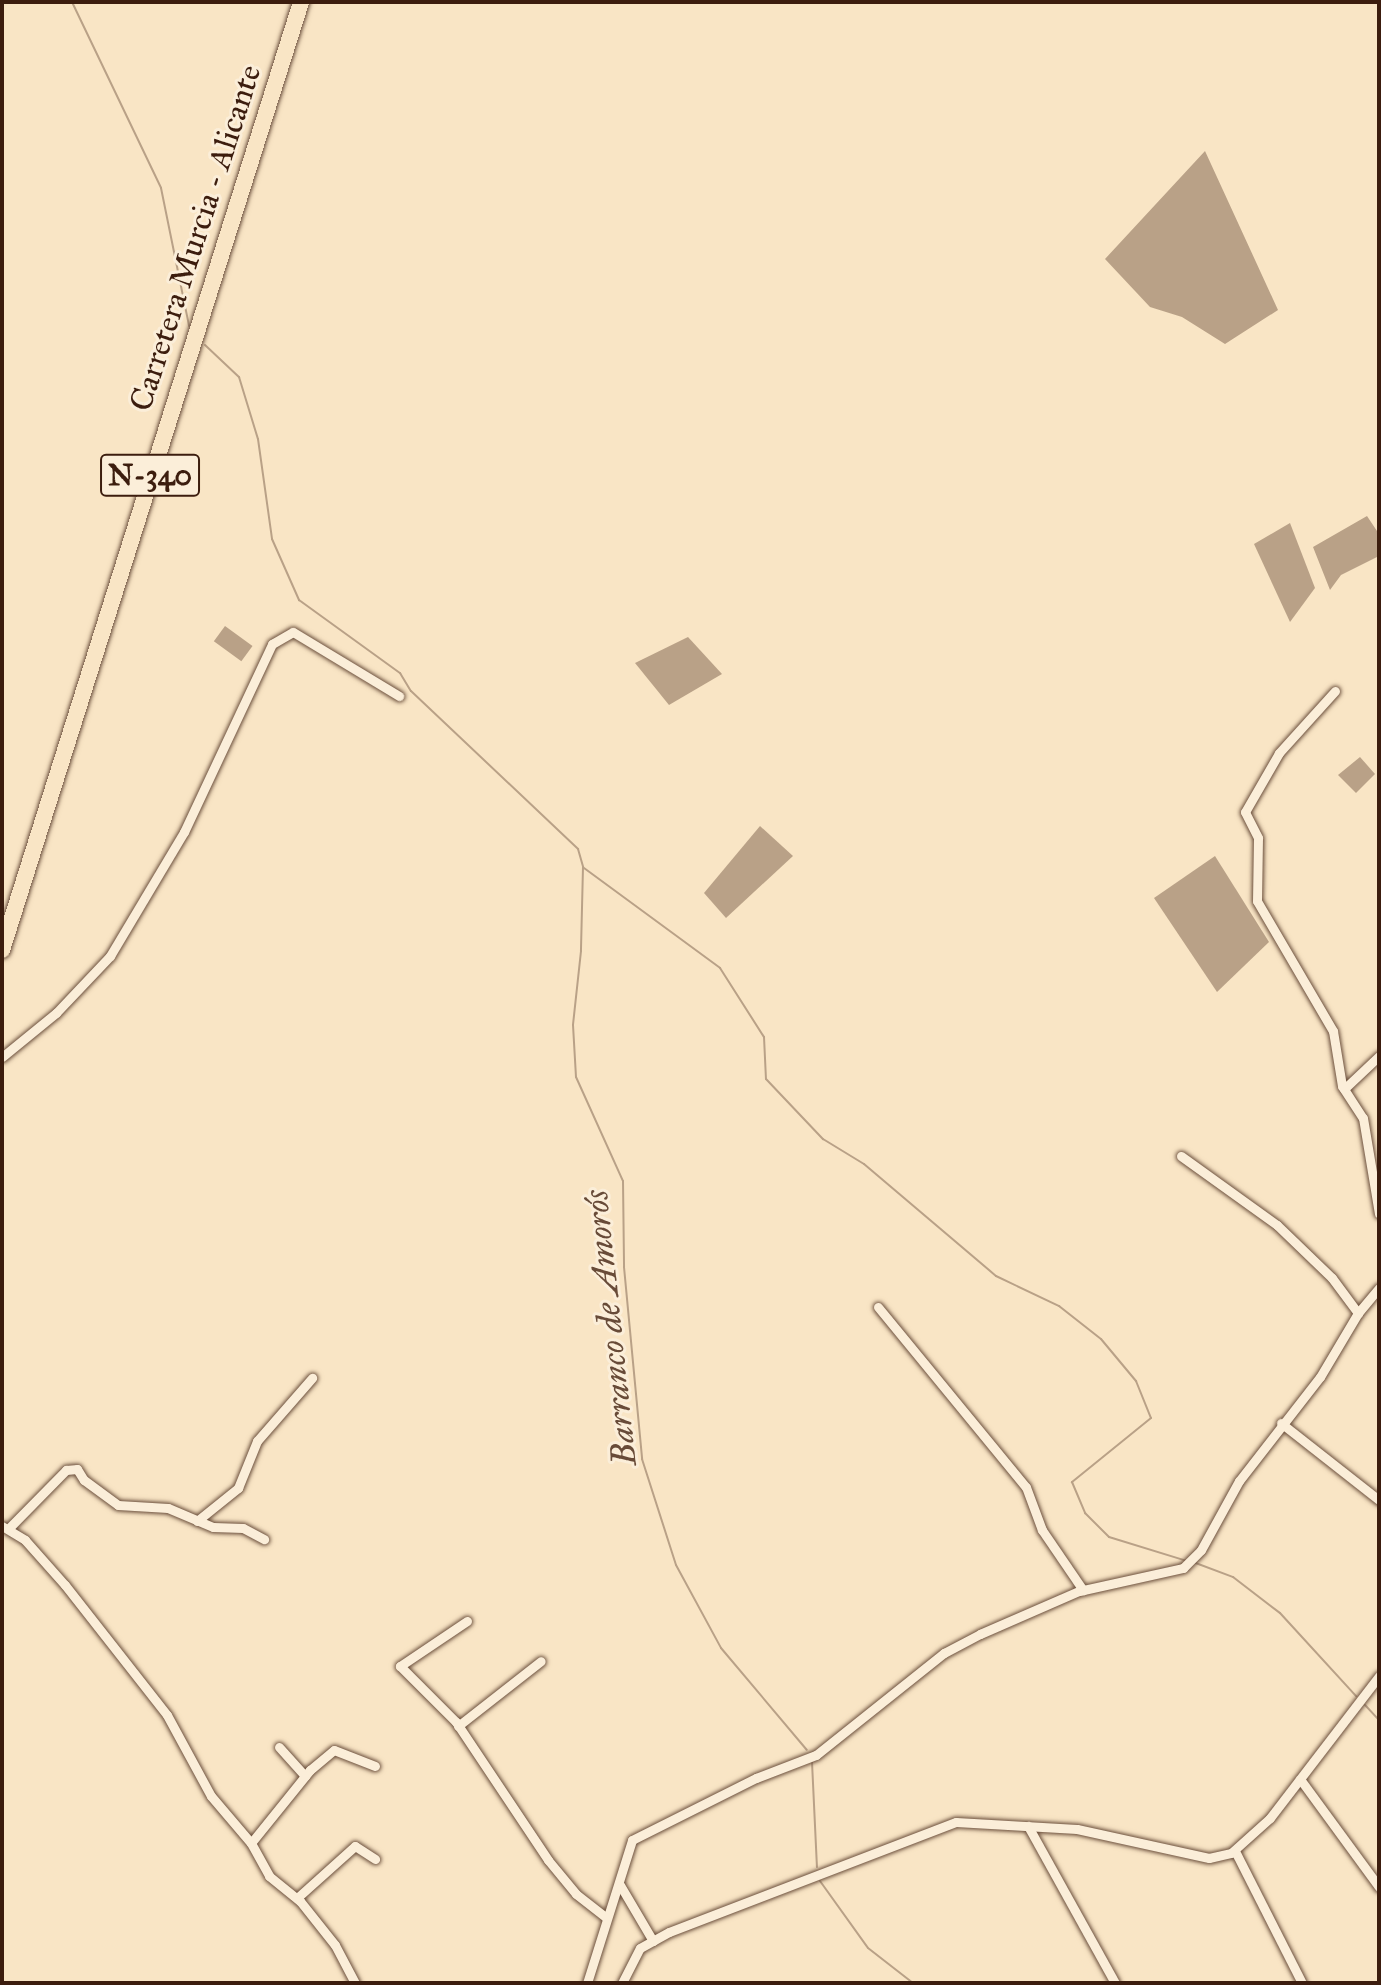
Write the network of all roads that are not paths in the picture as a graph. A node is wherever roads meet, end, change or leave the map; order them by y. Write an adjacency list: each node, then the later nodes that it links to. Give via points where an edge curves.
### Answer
1 (301, 2): 4 (highway, Carretera Murcia - Alicante / N-340)
2 (1335, 691): 7 (street, via 1279,753 1245,812 1258,838 1259,907 1331,1026)
3 (399, 696): 6 (street, via 293,632 272,644 184,832 110,956 56,1013)
4 (2, 950)
5 (1379, 1056): 7 (street)
6 (2, 1057)
7 (1344, 1089): 9 (street, via 1363,1118)
8 (1181, 1156): 12 (street, via 1277,1225 1332,1278)
9 (1379, 1214)
10 (1379, 1288): 12 (street)
11 (878, 1307): 19 (street, via 1026,1487 1042,1530)
12 (1358, 1313): 14 (street, via 1320,1377)
13 (312, 1378): 16 (street, via 257,1441 238,1488)
14 (1281, 1423): 15 (street); 19 (street, via 1239,1481 1201,1550 1183,1568)
15 (1379, 1500)
16 (197, 1521): 17 (street, via 168,1508 118,1505 77,1469 66,1470); 18 (street, via 243,1528)
17 (5, 1527): 29 (street, via 65,1585 167,1715 211,1796)
18 (264, 1539)
19 (1083, 1590): 32 (street, via 944,1653 816,1755 756,1778 632,1840)
20 (467, 1621): 23 (street, via 400,1666)
21 (541, 1661): 23 (street)
22 (1379, 1676): 27 (street)
23 (458, 1726): 35 (street, via 548,1860 576,1894)
24 (279, 1747): 26 (street)
25 (375, 1766): 26 (street, via 334,1750)
26 (305, 1776): 29 (street)
27 (1300, 1779): 30 (street); 33 (street)
28 (1028, 1826): 30 (street, via 1077,1829 1209,1858); 36 (street, via 956,1822 933,1829); 40 (street)
29 (251, 1843): 34 (street, via 269,1876)
30 (1235, 1851): 41 (street)
31 (375, 1859): 34 (street, via 355,1846)
32 (620, 1885): 35 (street); 36 (street)
33 (1379, 1887)
34 (297, 1898): 37 (street, via 335,1945)
35 (607, 1918): 38 (street)
36 (653, 1941): 39 (street, via 640,1948)
37 (355, 1983)
38 (587, 1983)
39 (622, 1983)
40 (1115, 1983)
41 (1302, 1983)

